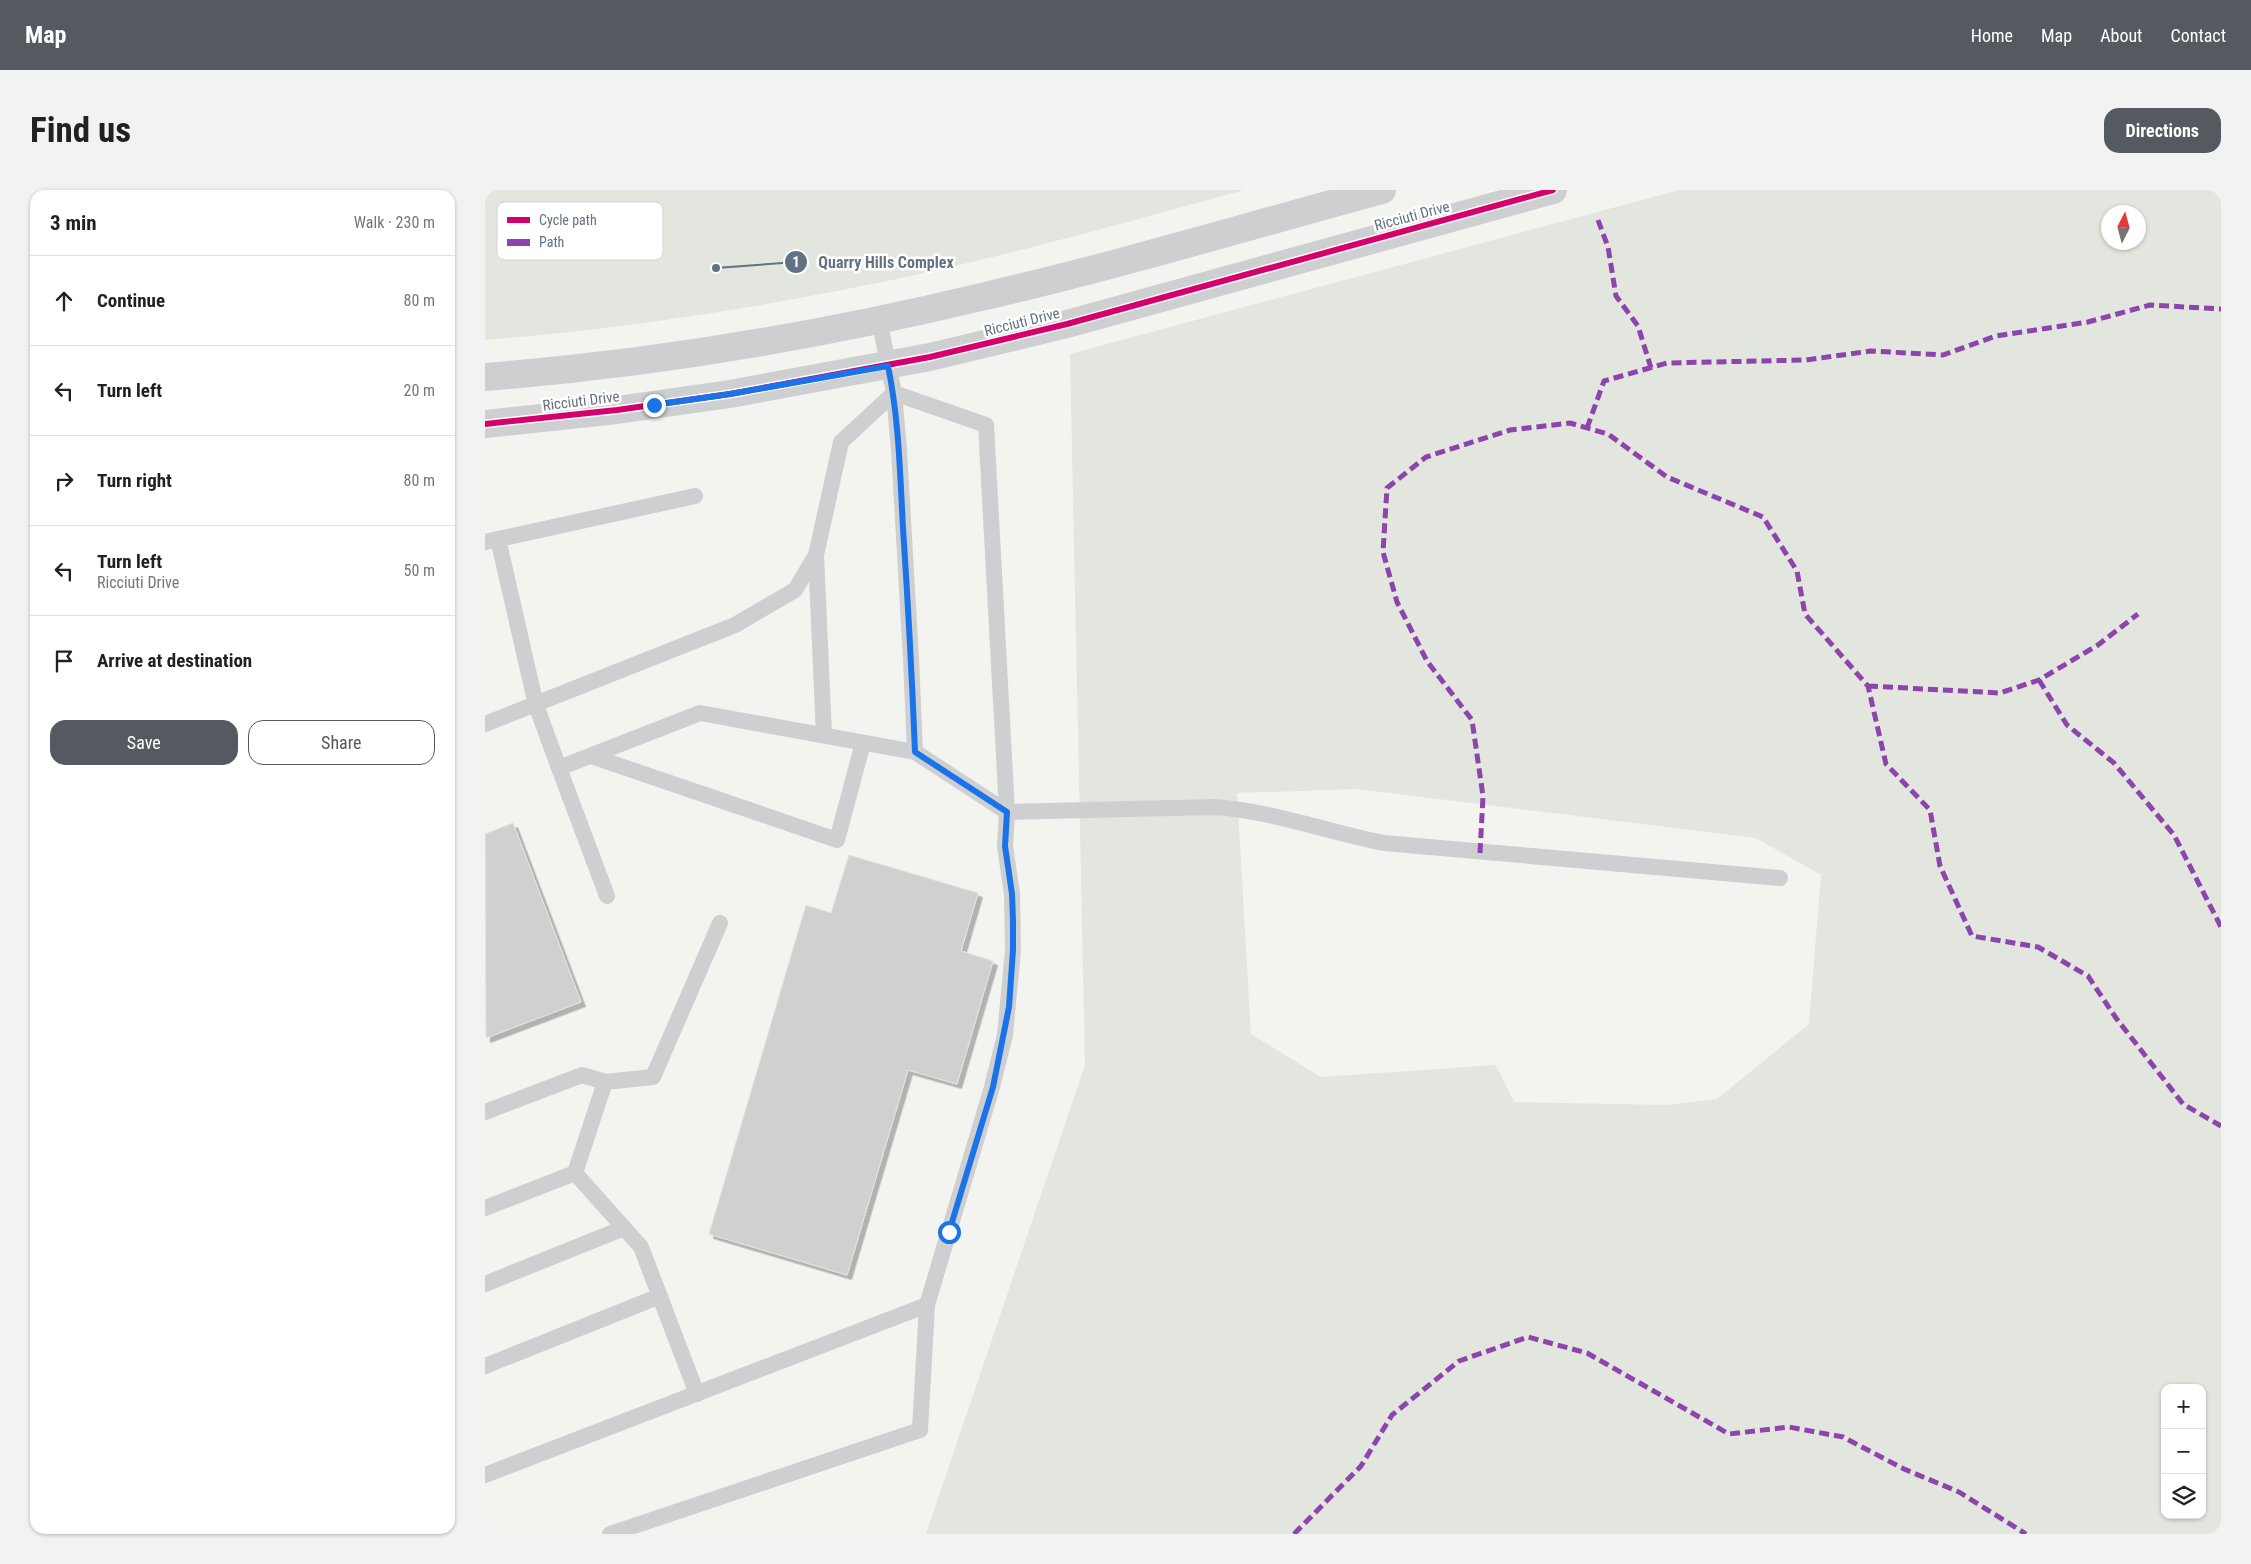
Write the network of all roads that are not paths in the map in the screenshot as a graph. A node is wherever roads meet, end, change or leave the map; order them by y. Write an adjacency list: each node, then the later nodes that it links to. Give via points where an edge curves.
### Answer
1 (1383, 190): 3 (street, via 1043,282)
2 (1552, 190): 4 (street, Ricciuti Drive, via 1083,320)
3 (879, 319): 4 (lane); 5 (street, via 698,352)
4 (888, 366): 6 (lane); 7 (street, Ricciuti Drive, via 730,394)
5 (485, 377)
6 (894, 393): 10 (lane, via 841,442); 15 (lane); 18 (lane, via 986,425)
7 (485, 424)
8 (695, 496): 9 (lane)
9 (492, 540): 11 (lane)
10 (816, 555): 11 (lane, via 795,590 735,625); 13 (lane)
11 (536, 704): 12 (lane); 17 (lane)
12 (485, 724)
13 (824, 735): 14 (lane); 16 (lane, via 700,713)
14 (863, 743): 15 (lane); 16 (lane, via 837,840)
15 (915, 752): 18 (lane)
16 (591, 756): 17 (lane)
17 (559, 768): 20 (lane)
18 (1007, 812): 19 (lane, via 1240,808 1384,844); 29 (lane, via 1005,846 1012,894 1013,950 1005,1035 993,1087)
19 (1779, 878)
20 (607, 896)
21 (720, 924): 22 (lane, via 653,1077)
22 (605, 1082): 23 (lane, via 582,1075); 24 (lane)
23 (485, 1112)
24 (575, 1173): 25 (lane); 26 (lane)
25 (485, 1208)
26 (624, 1228): 27 (lane); 28 (lane, via 641,1247)
27 (485, 1284)
28 (659, 1296): 30 (lane); 31 (lane)
29 (927, 1306): 31 (lane); 33 (lane, via 920,1430)
30 (485, 1366)
31 (697, 1394): 32 (lane)
32 (485, 1475)
33 (610, 1534)

